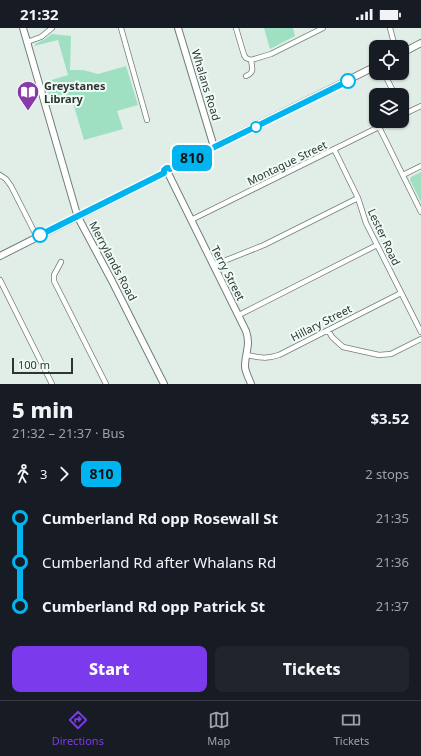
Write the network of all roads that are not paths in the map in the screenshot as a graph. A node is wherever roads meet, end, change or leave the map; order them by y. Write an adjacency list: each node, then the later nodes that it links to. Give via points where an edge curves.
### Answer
1 (23, 28): 9 (street, Merrylands Road)
2 (52, 28): 9 (street, via 41,37)
3 (120, 28): 17 (street)
4 (178, 28): 20 (street, Whalans Road)
5 (236, 28): 12 (street, via 244,55)
6 (323, 28): 12 (street, via 273,53)
7 (390, 28): 8 (street)
8 (393, 40)
9 (27, 42): 28 (street, Merrylands Road)
10 (421, 43): 11 (street)
11 (409, 49)
12 (251, 60): 14 (street, via 252,72)
13 (369, 70): 20 (street)
14 (246, 76)
15 (421, 106): 16 (street)
16 (409, 111)
17 (147, 120)
18 (377, 128): 21 (street, Montague Street)
19 (379, 128): 24 (street)
20 (214, 148): 23 (street)
21 (334, 149): 26 (street, Lester Road); 29 (street, Montague Street)
22 (421, 166): 24 (street)
23 (168, 172): 28 (street); 29 (street, Terry Street)
24 (402, 175): 27 (street)
25 (0, 176): 30 (street, via 11,186)
26 (358, 198): 31 (street, Lester Road, via 365,222); 34 (street, via 264,245)
27 (421, 212)
28 (78, 216): 30 (street); 44 (street, Merrylands Road)
29 (191, 220): 34 (street, Terry Street)
30 (36, 237): 32 (street)
31 (377, 245): 36 (street, Lester Road); 37 (street)
32 (0, 256)
33 (61, 262): 43 (street, via 54,275 54,282)
34 (214, 266): 37 (street, Terry Street)
35 (0, 280): 42 (street)
36 (401, 293): 38 (street, Hillary Street); 39 (street, Lester Road)
37 (239, 316): 41 (street, Terry Street, via 247,336)
38 (328, 330): 40 (street, via 343,346 379,355 391,354); 41 (street, Hillary Street, via 272,358)
39 (421, 332)
40 (421, 339)
41 (247, 355): 45 (street, Terry Street, via 245,365)
42 (52, 384)
43 (106, 384)
44 (164, 384)
45 (251, 384)

